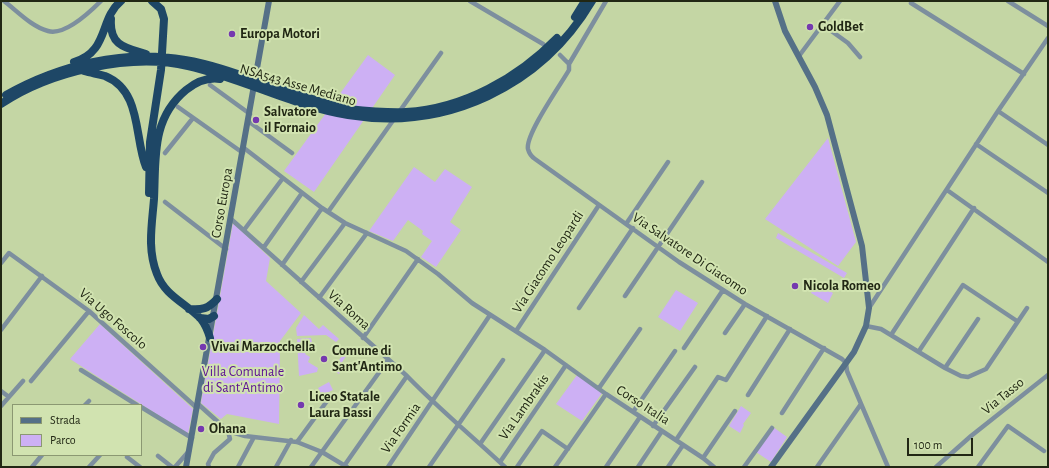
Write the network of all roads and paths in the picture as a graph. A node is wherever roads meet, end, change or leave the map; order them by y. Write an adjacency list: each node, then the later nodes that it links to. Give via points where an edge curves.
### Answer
1 (4, 1): 2 (street, via 38,27 50,32 71,26)
2 (101, 1)
3 (122, 1): 14 (highway)
4 (152, 1): 45 (highway, via 161,9 164,25 161,70 150,142)
5 (269, 1): 36 (street, Corso Europa)
6 (470, 1): 18 (street)
7 (585, 1): 29 (highway, via 560,36)
8 (592, 1): 29 (highway, via 549,54)
9 (606, 1): 25 (street, Via Salvatore Di Giacomo)
10 (775, 1): 22 (street, via 785,31)
11 (840, 1): 15 (street)
12 (1008, 1): 16 (street)
13 (911, 3): 28 (street)
14 (113, 10): 21 (highway, via 112,33 116,40 123,47); 27 (highway, via 99,44 92,53)
15 (822, 24): 22 (street); 23 (street, via 848,43)
16 (1048, 26)
17 (1048, 38): 28 (street)
18 (542, 44)
19 (441, 53): 55 (street)
20 (560, 55): 25 (street)
21 (154, 56): 24 (highway, NSA543 Asse Mediano); 29 (highway, NSA543 Asse Mediano, via 205,64 302,96 348,109 372,112 429,109)
22 (799, 56): 78 (street, via 827,115 862,246)
23 (860, 57)
24 (112, 62): 26 (highway); 27 (highway, via 74,66); 30 (highway, NSA543 Asse Mediano, via 145,61 188,66)
25 (569, 64): 52 (street, Via Salvatore Di Giacomo, via 569,70 530,135 528,149 535,160)
26 (81, 70): 33 (highway, via 38,84); 45 (highway, via 110,79 119,84 126,93 133,108)
27 (49, 74): 32 (highway)
28 (1024, 74): 35 (street)
29 (515, 78): 30 (highway, NSA543 Asse Mediano, via 497,92 464,106 426,116 396,119 346,115)
30 (238, 82): 59 (highway, via 212,78 195,84 180,95 164,116 156,144)
31 (210, 85): 36 (street)
32 (1, 98)
33 (1, 104)
34 (178, 107): 37 (street)
35 (998, 111): 39 (street); 40 (street)
36 (250, 114): 38 (street, Corso Europa)
37 (193, 118): 41 (street); 42 (street)
38 (248, 121): 41 (street, Corso Europa); 43 (street)
39 (976, 144): 48 (street); 50 (street)
40 (1048, 145)
41 (243, 151): 46 (street); 56 (street, Corso Europa)
42 (165, 153)
43 (292, 153)
44 (668, 162): 58 (street)
45 (149, 176): 59 (highway)
46 (283, 178): 49 (street); 61 (street)
47 (702, 182): 63 (street)
48 (947, 190): 54 (street); 78 (street)
49 (302, 193): 53 (street); 64 (street)
50 (1048, 193)
51 (165, 202): 65 (street)
52 (599, 205): 58 (street, Via Salvatore Di Giacomo); 91 (street, Via Giacomo Leopardi)
53 (322, 208): 55 (street); 69 (street)
54 (974, 208): 67 (street); 93 (street)
55 (328, 212): 57 (street)
56 (231, 219): 61 (street, Via Roma); 65 (street, Corso Europa)
57 (345, 223): 62 (street); 71 (street)
58 (626, 224): 60 (street, Via Salvatore Di Giacomo)
59 (151, 228): 81 (highway, via 150,250 157,276 171,296 188,309)
60 (633, 228): 63 (street, Via Salvatore Di Giacomo); 77 (street)
61 (244, 230): 64 (street, Via Roma)
62 (367, 233): 66 (street); 74 (street)
63 (658, 246): 72 (street, Via Salvatore Di Giacomo); 73 (street)
64 (264, 247): 69 (street, Via Roma)
65 (226, 249): 75 (street, Corso Europa)
66 (418, 259): 82 (street, via 463,297); 95 (street)
67 (1048, 262)
68 (1, 263): 70 (street, Via Ugo Foscolo, via 8,254)
69 (282, 265): 71 (street, Via Roma)
70 (42, 276): 80 (street, Via Ugo Foscolo); 90 (street)
71 (301, 282): 74 (street, Via Roma)
72 (723, 290): 76 (street, Via Salvatore Di Giacomo); 96 (street)
73 (626, 296)
74 (319, 298): 95 (street, Via Roma)
75 (217, 299): 81 (highway); 83 (street, Corso Europa)
76 (745, 304): 84 (street, Via Salvatore Di Giacomo); 92 (street)
77 (578, 308)
78 (868, 308): 87 (street)
79 (1027, 308): 86 (street)
80 (89, 311): 111 (street); 122 (street, Via Ugo Foscolo)
81 (201, 314): 83 (highway, via 209,319); 94 (highway)
82 (490, 315): 91 (street); 118 (street, Via Formia)
83 (214, 316): 94 (street, Corso Europa)
84 (767, 316): 89 (street, Via Salvatore Di Giacomo); 136 (street, via 726,380 718,377)
85 (978, 319): 106 (street)
86 (1017, 321): 100 (street, via 963,285); 106 (street, via 986,369 980,373 968,377)
87 (866, 326): 93 (street, via 881,329); 103 (street, via 858,346)
88 (640, 329): 112 (street, Corso Italia)
89 (790, 329): 97 (street, Via Salvatore Di Giacomo); 115 (street)
90 (1, 330)
91 (516, 331): 98 (street)
92 (725, 333)
93 (891, 336): 100 (street)
94 (210, 338): 122 (street, Corso Europa)
95 (363, 338): 101 (street, Via Roma)
96 (684, 348)
97 (824, 348): 103 (street, Via Salvatore Di Giacomo); 126 (street)
98 (545, 350): 104 (street); 138 (street)
99 (675, 351): 125 (street)
100 (919, 351): 106 (street)
101 (388, 360): 109 (street, Via Roma); 143 (street)
102 (503, 360): 128 (street)
103 (846, 363): 120 (street); 171 (street)
104 (566, 365): 112 (street); 149 (street, Via Lambrakis)
105 (695, 367): 129 (street)
106 (945, 368)
107 (80, 370): 119 (street)
108 (1048, 375): 174 (street, Via Tasso)
109 (407, 376): 118 (street, Via Roma); 150 (street)
110 (23, 381): 116 (street)
111 (31, 381)
112 (599, 388): 114 (street, Corso Italia)
113 (1, 391): 116 (street)
114 (606, 394): 125 (street, Corso Italia); 140 (street)
115 (748, 395)
116 (9, 397): 121 (street)
117 (330, 397): 137 (street)
118 (433, 402): 128 (street, Via Roma); 161 (street, Via Formia)
119 (135, 404)
120 (861, 404): 172 (street); 173 (street)
121 (1, 406)
122 (198, 406): 131 (street, Via Ugo Foscolo); 134 (street, Corso Europa)
123 (142, 408): 134 (street)
124 (735, 411): 148 (street)
125 (633, 412): 127 (street, Corso Italia)
126 (782, 413)
127 (640, 417): 129 (street, Corso Italia); 166 (street)
128 (459, 424): 138 (street, Via Roma); 162 (street)
129 (653, 426): 132 (street, Corso Italia)
130 (772, 428): 170 (street)
131 (228, 430): 133 (street); 157 (street, via 230,439 214,453)
132 (662, 431): 136 (street, Corso Italia); 167 (street)
133 (254, 437): 135 (street); 158 (street)
134 (192, 438): 141 (street, Corso Europa)
135 (291, 440): 137 (street); 159 (street)
136 (676, 440): 139 (street, Corso Italia)
137 (297, 442): 143 (street)
138 (480, 444): 149 (street, Via Roma)
139 (683, 445): 148 (street, Corso Italia); 168 (street)
140 (568, 449): 164 (street, via 542,431); 165 (street)
141 (189, 451): 155 (street); 156 (street, Corso Europa)
142 (1044, 451): 175 (street, via 1008,426)
143 (322, 452): 150 (street); 160 (street)
144 (41, 456): 151 (street)
145 (99, 456): 152 (street)
146 (158, 456): 154 (street)
147 (127, 457): 153 (street)
148 (703, 458): 169 (street, Corso Italia)
149 (500, 462): 163 (street, Via Roma)
150 (345, 466)
151 (32, 467)
152 (89, 467)
153 (140, 467)
154 (172, 467)
155 (175, 467)
156 (186, 467)
157 (209, 467)
158 (238, 467)
159 (276, 467)
160 (311, 467)
161 (388, 467)
162 (429, 467)
163 (505, 467)
164 (517, 467)
165 (555, 467)
166 (606, 467)
167 (638, 467)
168 (668, 467)
169 (714, 467)
170 (744, 467)
171 (771, 467)
172 (817, 467)
173 (888, 467)
174 (936, 467)
175 (978, 467)

